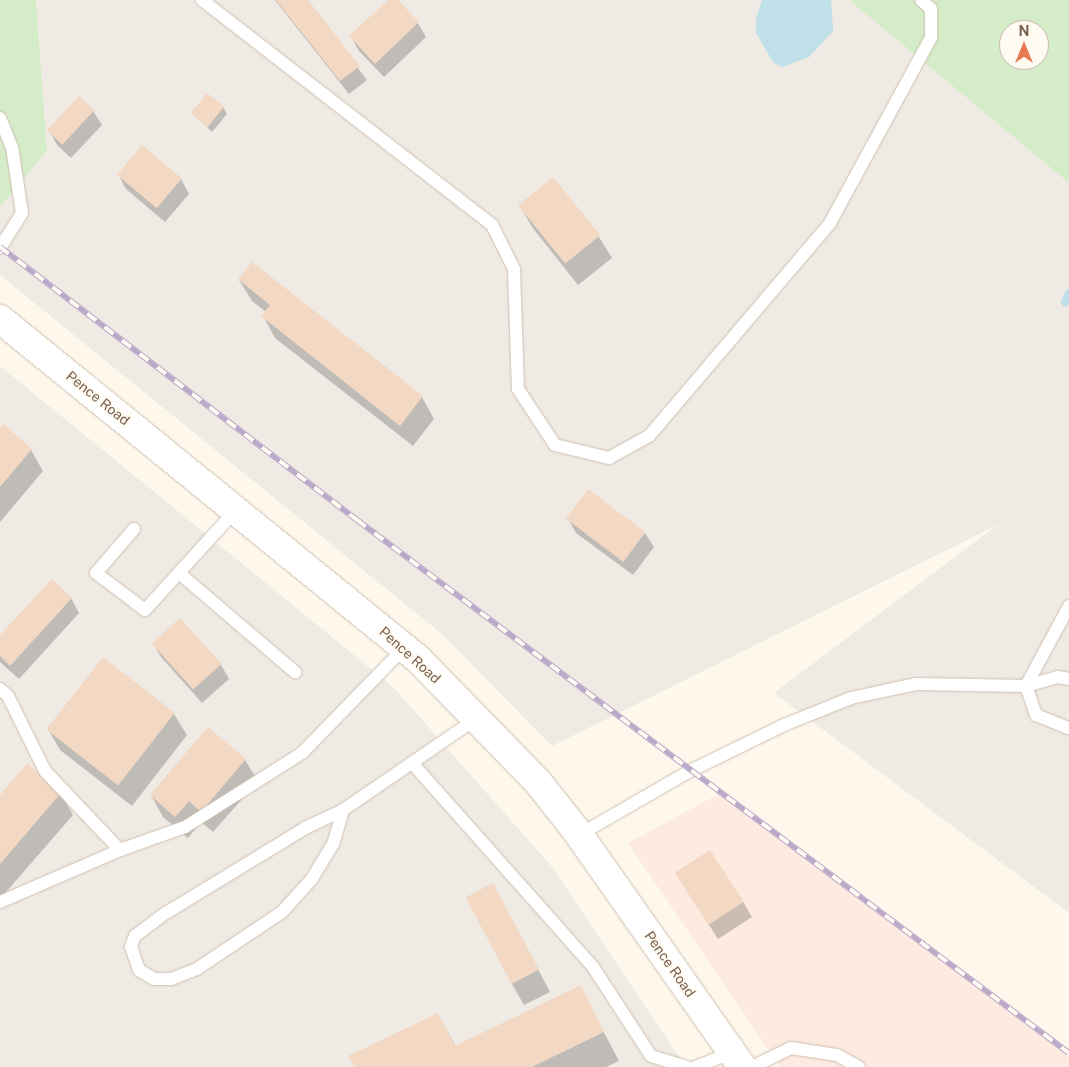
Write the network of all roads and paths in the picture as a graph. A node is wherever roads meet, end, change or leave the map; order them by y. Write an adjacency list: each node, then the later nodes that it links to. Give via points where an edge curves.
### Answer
1 (202, 0): 2 (lane, via 492,225 514,269 518,389 555,445 609,458 649,436 830,223 931,38 931,9)
2 (920, 0)
3 (0, 118): 4 (lane, via 12,147 22,213)
4 (0, 248)
5 (0, 319): 6 (street, Pence Road)
6 (236, 510): 8 (lane); 10 (street, Pence Road)
7 (134, 529): 8 (lane, via 96,573 145,610)
8 (178, 573): 11 (lane)
9 (1069, 606): 13 (lane)
10 (404, 647): 15 (street, Pence Road); 20 (lane, via 302,752 185,827)
11 (295, 672)
12 (1069, 679): 13 (lane, via 1058,677)
13 (1026, 686): 16 (lane, via 1036,714); 19 (lane, via 916,684 851,698 784,725 690,771)
14 (0, 689): 20 (lane, via 8,696 45,771)
15 (476, 719): 17 (lane); 19 (street, Pence Road, via 537,781)
16 (1069, 728)
17 (412, 763): 18 (lane); 23 (lane, via 592,967 650,1056)
18 (343, 810): 18 (lane, via 305,828 166,913 135,936 130,947 139,970 154,979 171,979 197,968 282,912 311,880 333,844)
19 (579, 835): 22 (street, Pence Road)
20 (120, 850): 21 (lane)
21 (0, 902)
22 (742, 1062): 24 (lane); 25 (lane, via 791,1048 838,1054)
23 (686, 1067)
24 (695, 1067)
25 (859, 1067)

